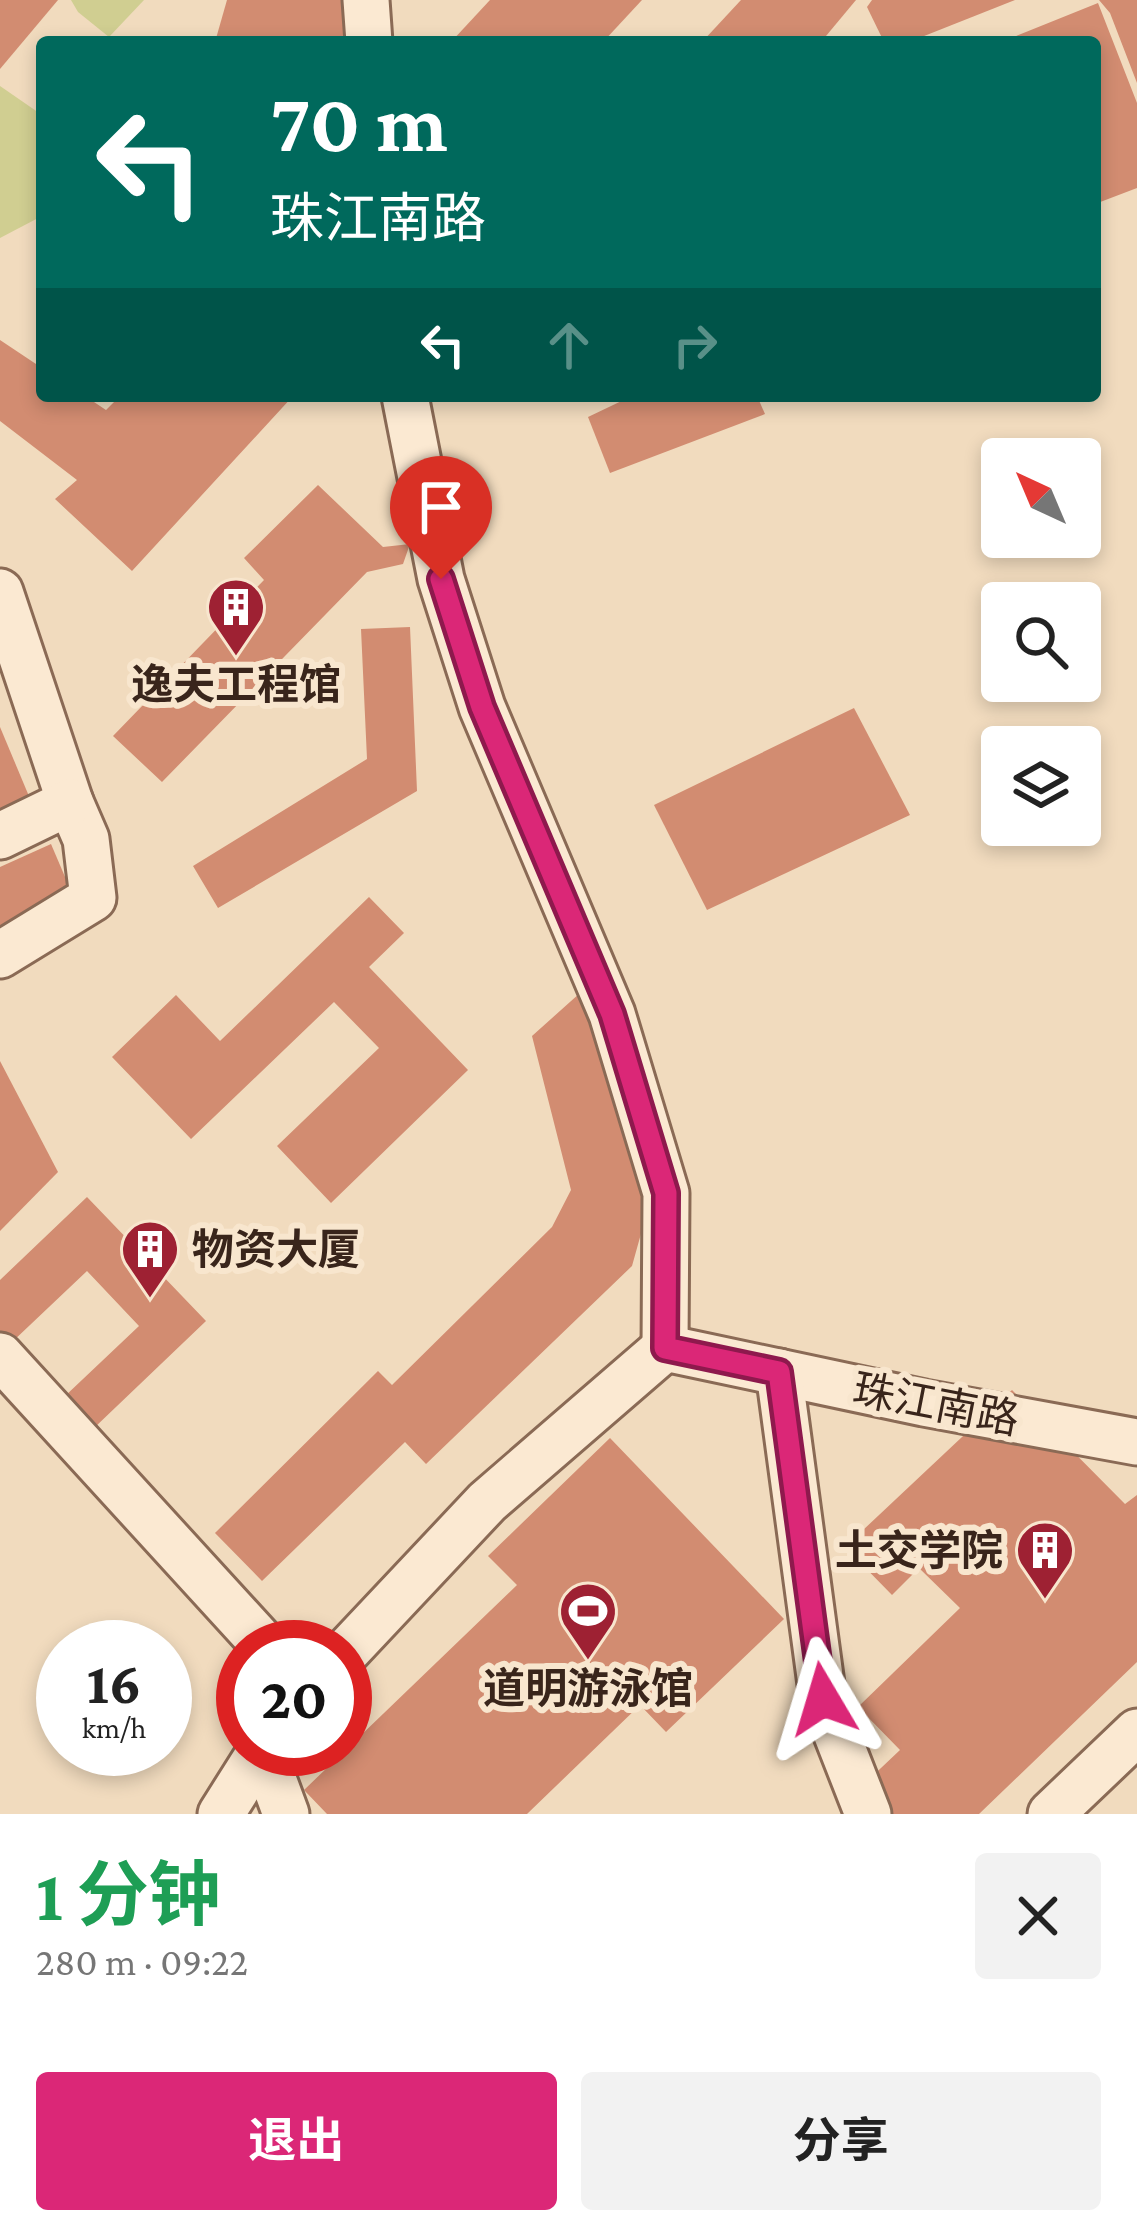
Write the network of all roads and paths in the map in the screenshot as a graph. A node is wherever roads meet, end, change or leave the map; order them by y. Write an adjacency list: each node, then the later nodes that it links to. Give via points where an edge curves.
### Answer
1 (366, 0): 2 (street)
2 (369, 36)
3 (406, 402): 8 (street, via 441,579 482,707 612,1014 666,1193)
4 (0, 592): 5 (street)
5 (70, 802): 6 (street); 7 (street, via 86,839 92,898)
6 (0, 836)
7 (0, 955)
8 (665, 1348): 10 (street, 珠江南路); 13 (street, via 487,1502)
9 (0, 1356): 12 (street)
10 (779, 1372): 11 (street, 珠江南路); 19 (street, via 823,1699)
11 (1137, 1442)
12 (241, 1620)
13 (372, 1624)
14 (1137, 1732): 20 (street)
15 (245, 1776): 17 (street)
16 (272, 1776): 18 (street)
17 (221, 1814)
18 (286, 1814)
19 (868, 1814)
20 (1051, 1814)

